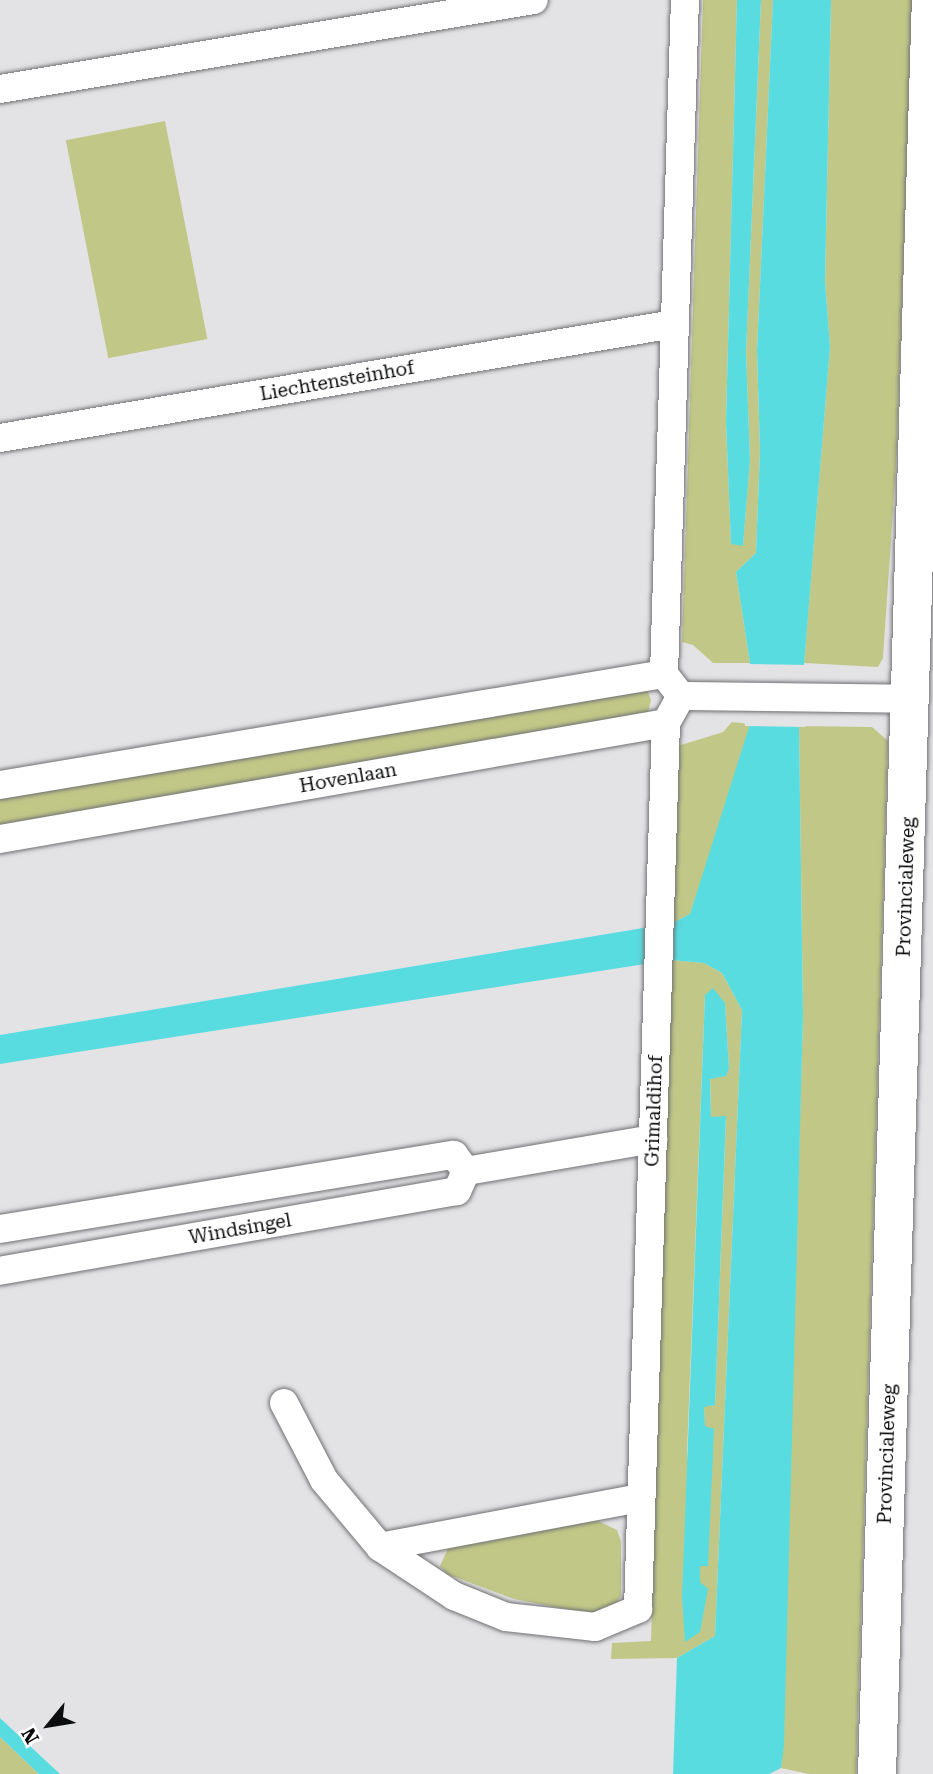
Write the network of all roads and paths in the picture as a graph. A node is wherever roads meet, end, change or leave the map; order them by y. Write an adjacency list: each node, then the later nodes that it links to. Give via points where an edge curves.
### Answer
1 (534, 0): 4 (street)
2 (685, 0): 5 (street)
3 (931, 0): 8 (main road, Provincialeweg)
4 (0, 89)
5 (674, 324): 6 (street, Liechtensteinhof); 7 (street)
6 (0, 438)
7 (673, 685): 8 (street, via 738,694); 9 (street); 10 (street)
8 (912, 699): 19 (main road, Provincialeweg)
9 (666, 723): 11 (street, Hovenlaan); 12 (street, Grimaldihof)
10 (0, 785)
11 (0, 839)
12 (653, 1139): 13 (street); 17 (street, Grimaldihof)
13 (466, 1171): 14 (street, Windsingel, via 454,1155); 15 (street, Windsingel, via 457,1191)
14 (0, 1229)
15 (0, 1270)
16 (284, 1403): 18 (street, Grimaldihof, via 324,1480)
17 (639, 1498): 18 (street); 18 (street, Grimaldihof, via 638,1609 595,1627 506,1617 454,1597)
18 (380, 1547)
19 (877, 1774)

